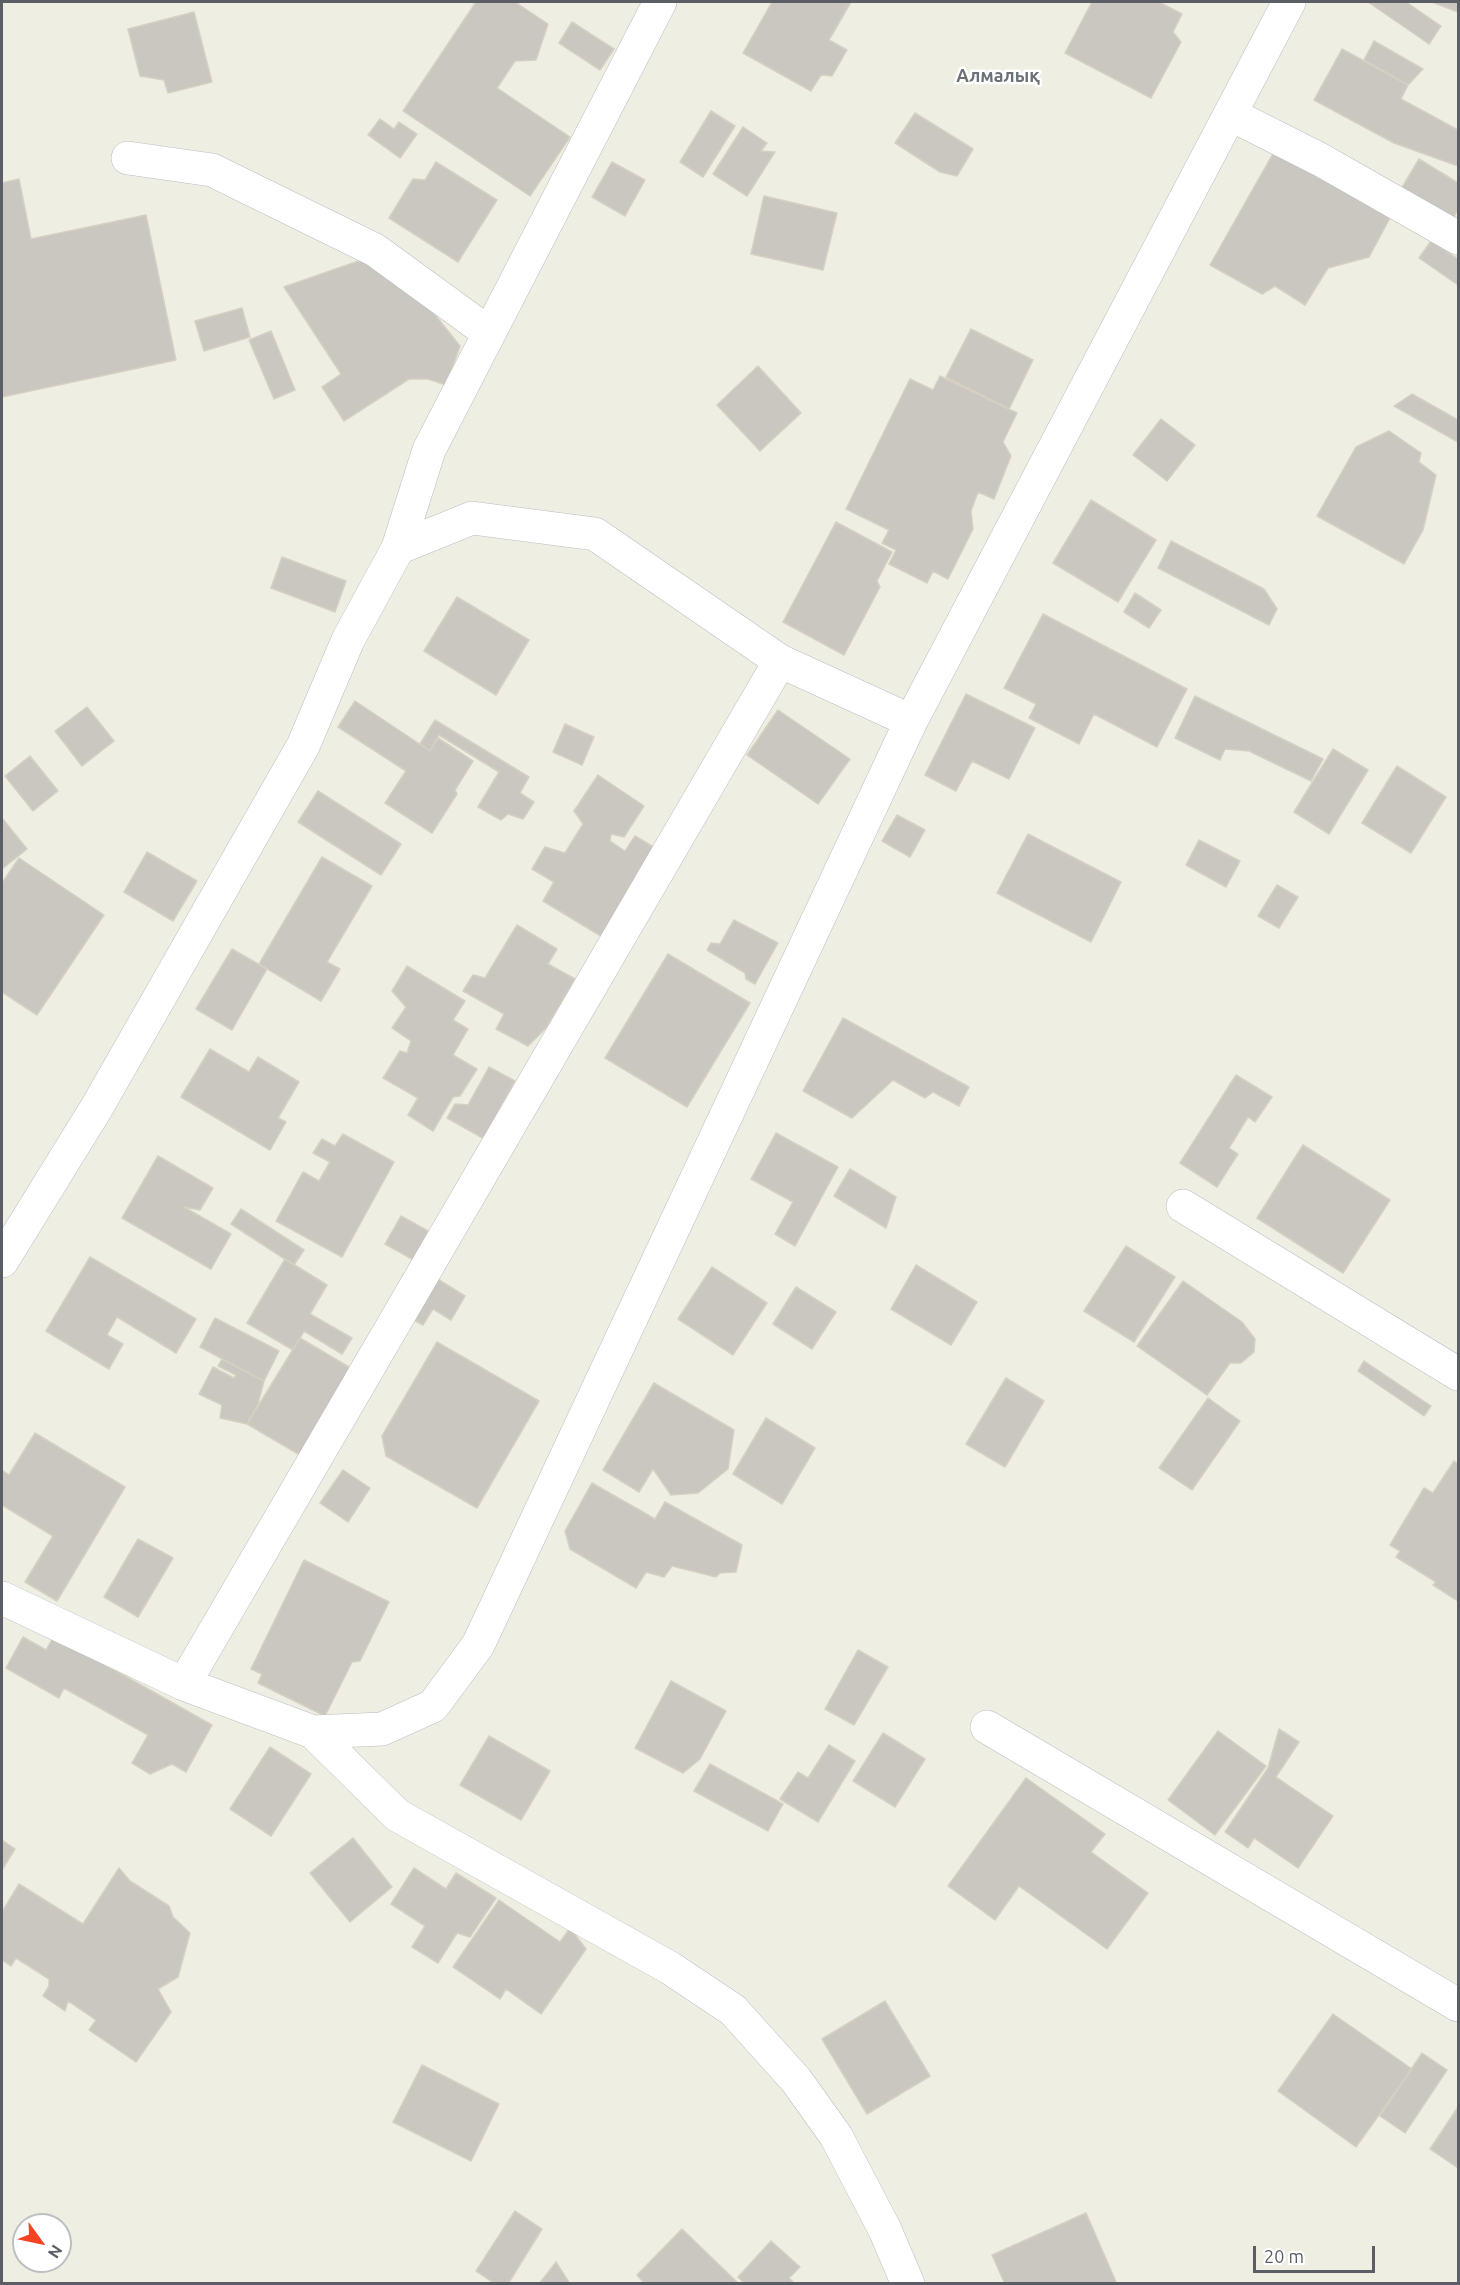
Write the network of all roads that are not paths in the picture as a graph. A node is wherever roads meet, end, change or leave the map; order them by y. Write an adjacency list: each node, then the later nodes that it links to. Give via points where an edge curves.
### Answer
1 (660, 2): 6 (street)
2 (1289, 2): 3 (street)
3 (1230, 114): 5 (street, via 1321,160); 9 (street)
4 (128, 158): 6 (street, via 212,170 375,250)
5 (1458, 238)
6 (489, 333): 7 (street, via 429,450)
7 (398, 548): 8 (street, via 472,518 594,534); 11 (street, via 348,640 303,746 97,1107)
8 (780, 661): 9 (street); 14 (street)
9 (911, 721): 16 (street, via 478,1645 433,1706 382,1729)
10 (1183, 1206): 12 (street)
11 (2, 1262)
12 (1458, 1374)
13 (2, 1598): 14 (street)
14 (184, 1684): 16 (street)
15 (987, 1727): 17 (street)
16 (313, 1732): 18 (street, via 397,1815 670,1968 733,2010 796,2080 836,2136)
17 (1458, 2005)
18 (908, 2283)

